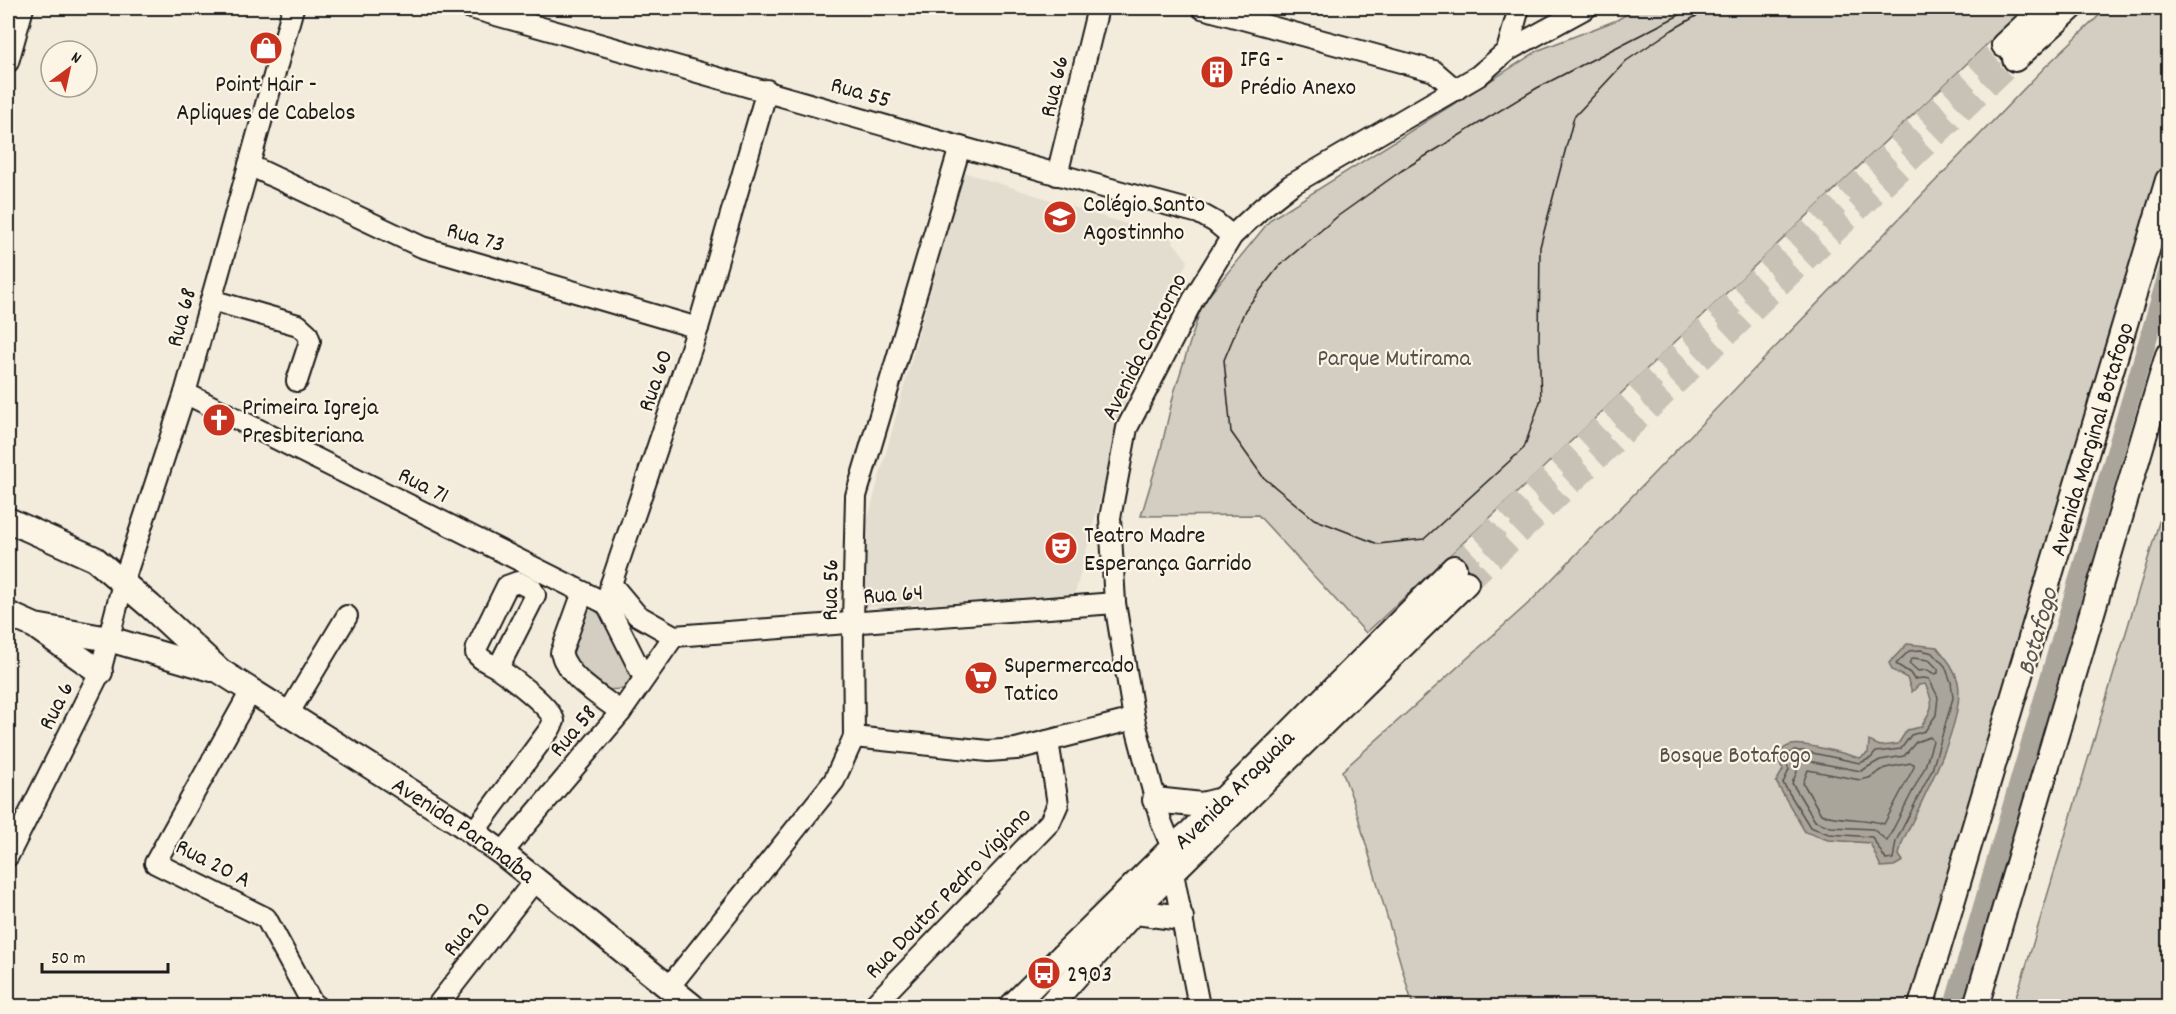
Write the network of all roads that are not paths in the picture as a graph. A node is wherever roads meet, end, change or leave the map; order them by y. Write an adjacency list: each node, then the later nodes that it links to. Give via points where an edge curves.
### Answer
1 (23, 8): 11 (street)
2 (293, 8): 15 (street, Rua 68)
3 (471, 8): 12 (street, Rua 55)
4 (1098, 8): 16 (street, Rua 66)
5 (1202, 8): 13 (street, via 1434,71)
6 (1520, 8): 10 (street)
7 (1586, 8): 10 (street, Avenida Contorno)
8 (2044, 8): 9 (main road, via 2010,52)
9 (2071, 8)
10 (1507, 51): 13 (street, Avenida Contorno)
11 (8, 62)
12 (767, 90): 14 (street, Rua 55); 20 (street, Rua 60)
13 (1456, 90): 18 (street, Avenida Contorno, via 1291,185)
14 (960, 147): 16 (street, Rua 55); 32 (street, Rua 56, via 856,495)
15 (249, 165): 19 (street, Rua 68); 20 (street, Rua 73, via 422,247)
16 (1057, 175): 18 (street, Rua 55, via 1199,213)
17 (2169, 180): 64 (main road, Avenida Marginal Botafogo)
18 (1232, 236): 28 (street, Avenida Contorno, via 1193,300 1127,428 1110,518)
19 (211, 300): 22 (street, via 298,325 307,333 310,341); 23 (street, Rua 68)
20 (698, 328): 26 (street, Rua 60)
21 (2169, 355): 65 (main road, Avenida Marginal Botafogo)
22 (297, 381)
23 (185, 393): 25 (street, Rua 68); 27 (street, Rua 71)
24 (8, 520): 25 (main road, Avenida Paranaíba, via 95,559)
25 (123, 583): 35 (street, Rua 68); 37 (main road, Avenida Paranaíba)
26 (611, 584): 29 (street, Rua 60); 34 (street, via 637,615)
27 (583, 592): 29 (street, Rua 71); 41 (street, via 561,653 564,663 571,673)
28 (1115, 603): 32 (street, Rua 64); 43 (street, Avenida Contorno)
29 (608, 604): 39 (street)
30 (8, 614): 33 (main road, Avenida Paranaíba)
31 (347, 616): 42 (street)
32 (853, 621): 34 (street, Rua 64); 44 (street, Rua 56)
33 (35, 626): 35 (main road, Avenida Paranaíba); 38 (main road)
34 (674, 636): 39 (street, Rua 58)
35 (109, 639): 37 (main road, Avenida Paranaíba); 38 (street, Rua 6)
36 (498, 668): 48 (street, via 549,711 554,721)
37 (220, 671): 40 (main road, Avenida Paranaíba)
38 (100, 672): 51 (street, Rua 6)
39 (644, 678): 41 (street, Rua 58)
40 (251, 691): 42 (main road, Avenida Paranaíba); 57 (street, Rua 20 A, via 156,863 266,918)
41 (621, 712): 50 (street, Rua 58)
42 (288, 714): 48 (main road, Avenida Paranaíba)
43 (1134, 719): 45 (street); 46 (street, Avenida Contorno)
44 (854, 737): 45 (street, via 988,751); 56 (street, Rua 56, via 834,781)
45 (1048, 741): 60 (street, Rua Doutor Pedro Vigiano, via 1058,804 1050,822)
46 (1155, 800): 47 (main road, via 1202,805); 49 (street, Avenida Contorno)
47 (1222, 800): 49 (main road, Avenida Araguaia); 52 (main road, Avenida Araguaia, via 1460,575)
48 (474, 833): 50 (main road, Avenida Paranaíba)
49 (1172, 848): 52 (street, Avenida Contorno); 61 (main road, Avenida Araguaia)
50 (502, 853): 53 (main road, Avenida Paranaíba)
51 (8, 856)
52 (1173, 873): 54 (main road, Avenida Araguaia); 55 (street, Avenida Contorno)
53 (535, 880): 56 (main road, Avenida Paranaíba); 58 (street, Rua 20)
54 (1136, 912): 55 (main road); 62 (main road, Avenida Araguaia)
55 (1181, 918): 63 (street, Avenida Contorno)
56 (669, 987): 59 (main road, Avenida Paranaíba)
57 (316, 1006)
58 (437, 1006)
59 (692, 1006)
60 (873, 1006)
61 (1012, 1006)
62 (1049, 1006)
63 (1199, 1006)
64 (1921, 1006)
65 (1976, 1006)

